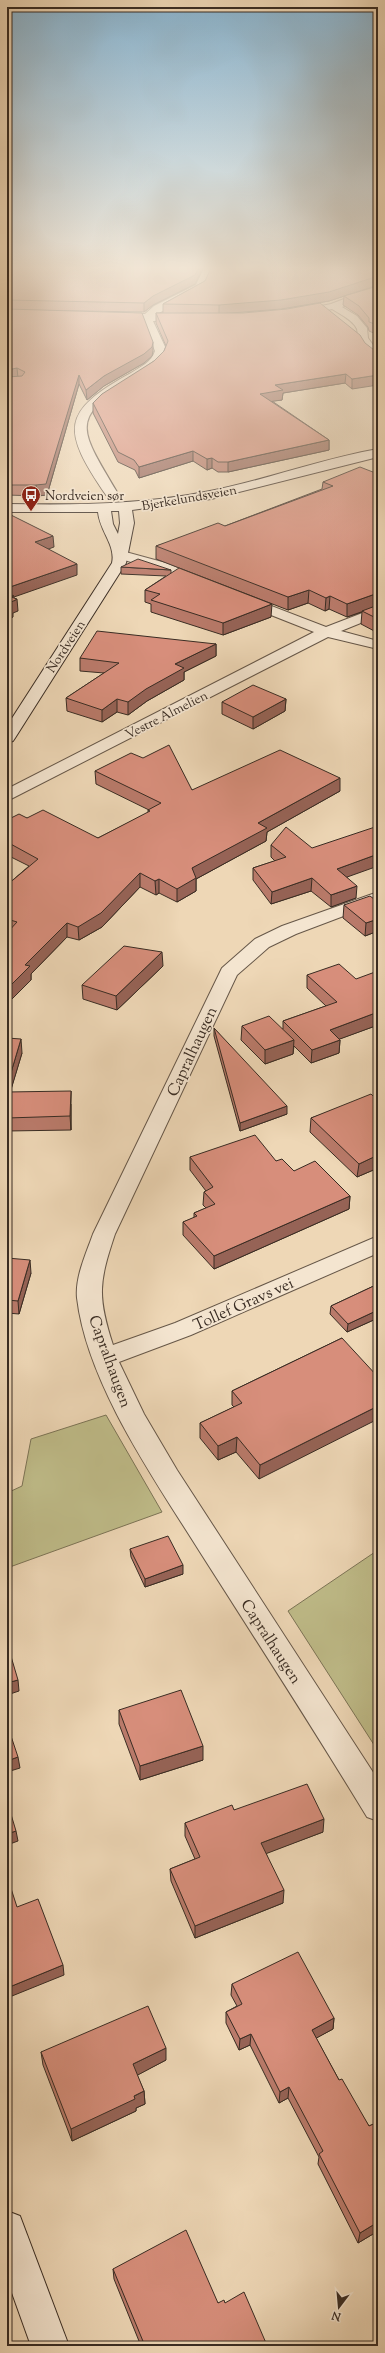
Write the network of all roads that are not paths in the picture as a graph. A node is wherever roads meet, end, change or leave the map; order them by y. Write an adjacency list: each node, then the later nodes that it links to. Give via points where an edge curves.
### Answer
1 (133, 376): 5 (street, via 86,409 79,423 86,448)
2 (378, 453): 4 (street, Bjerkelundsveien)
3 (378, 459): 4 (street, Bjerkelundsveien)
4 (319, 466): 6 (street, Bjerkelundsveien, via 214,494)
5 (110, 492)
6 (125, 506): 8 (street, Bjerkelundsveien); 9 (street, Nordveien, via 127,524)
7 (7, 508): 8 (street, Bjerkelundsveien)
8 (104, 508): 9 (street, via 106,524)
9 (122, 555): 10 (street, via 161,566); 15 (street, Nordveien)
10 (217, 589)
11 (232, 595): 13 (street)
12 (378, 611): 13 (street, Vestre Almelien)
13 (326, 632): 14 (street); 16 (street, Vestre Almelien)
14 (378, 645)
15 (7, 738)
16 (7, 796)
17 (378, 896): 19 (street, Capralhaugen, via 289,930 262,944 229,972 104,1234 89,1296)
18 (378, 1244): 19 (street, Tollef Gravs vei, via 183,1329)
19 (106, 1357): 20 (street, Capralhaugen, via 130,1413 169,1478)
20 (378, 1807)
21 (9, 2243): 22 (street)
22 (50, 2346)

